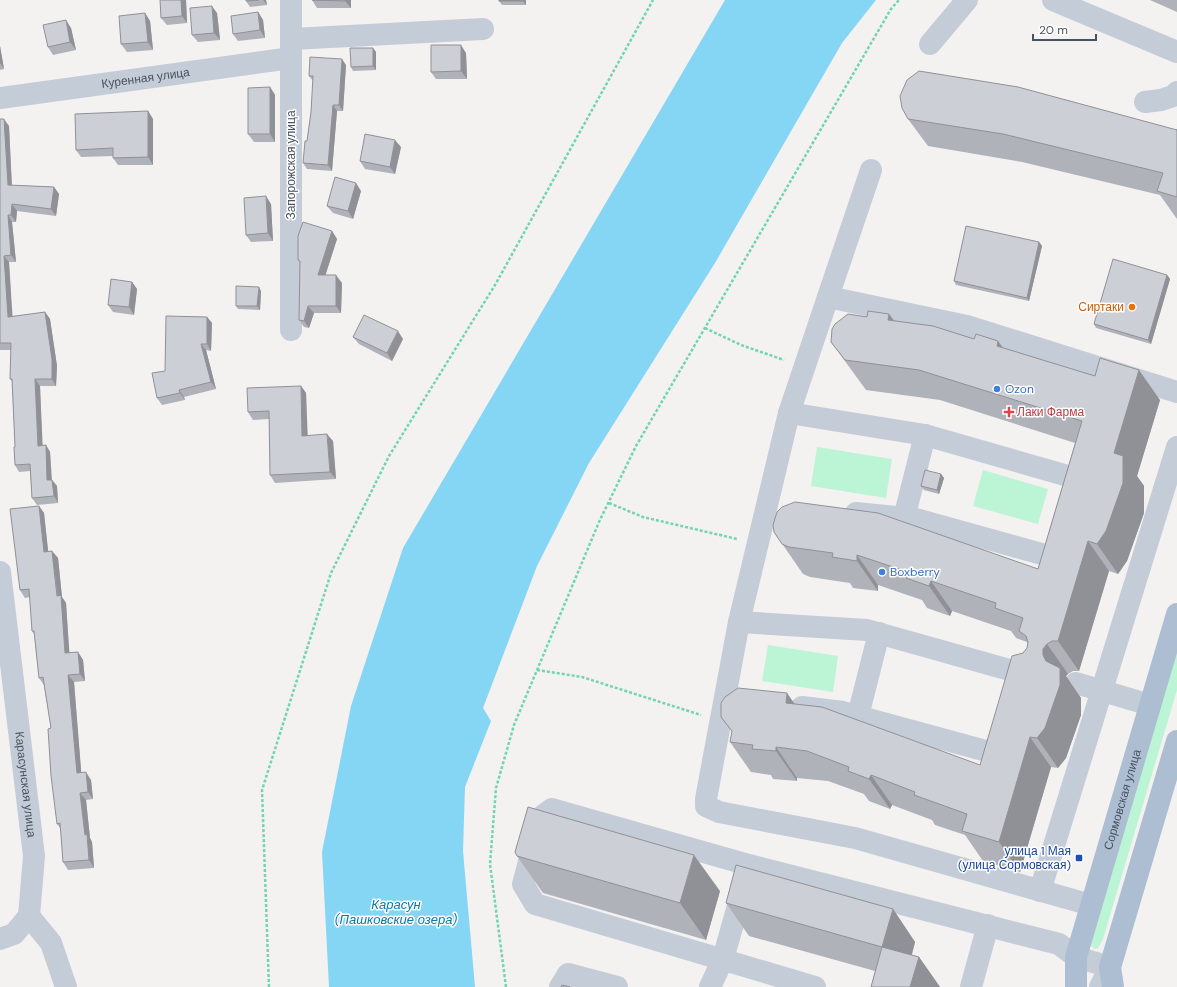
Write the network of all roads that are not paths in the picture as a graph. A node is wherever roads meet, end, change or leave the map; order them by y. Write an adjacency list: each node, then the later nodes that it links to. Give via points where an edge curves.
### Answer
1 (291, 0): 6 (street, Запорожская улица)
2 (967, 0): 5 (street)
3 (1053, 0): 7 (street)
4 (483, 29): 6 (street, Куренная улица)
5 (930, 44)
6 (291, 49): 9 (street, Куренная улица); 13 (street, Запорожская улица)
7 (1177, 52)
8 (1177, 92): 10 (street, via 1176,95 1161,100)
9 (0, 98)
10 (1144, 102)
11 (871, 170): 12 (street)
12 (828, 297): 14 (street, via 967,326); 15 (street)
13 (291, 330)
14 (1177, 392)
15 (789, 413): 16 (street); 22 (street, via 776,505 759,545)
16 (925, 435): 19 (street); 19 (street, via 1076,478 1079,483 1078,490 1062,547 1054,556)
17 (1177, 447): 25 (street)
18 (836, 511): 19 (street)
19 (904, 518)
20 (0, 572): 35 (street, Карасунская улица, via 34,856)
21 (1177, 614): 28 (main road, Сормовская улица)
22 (739, 622): 23 (street, via 867,630); 33 (street, via 733,699 721,721 706,806 711,810 854,838)
23 (879, 633): 26 (street, via 1030,673); 29 (street)
24 (1076, 683): 25 (street)
25 (1102, 691): 28 (street); 33 (street)
26 (1017, 696)
27 (780, 704): 29 (street)
28 (1150, 704): 34 (main road, Сормовская улица)
29 (858, 716): 30 (street, via 995,753 1000,750)
30 (1010, 717)
31 (1177, 741): 40 (main road)
32 (749, 865): 36 (street); 39 (street); 39 (street, via 552,809 541,817 523,884 535,904)
33 (1040, 891): 34 (street)
34 (1091, 906): 38 (main road, Сормовская улица)
35 (29, 916): 37 (street, via 14,934); 41 (street, via 51,942)
36 (988, 926): 38 (street, via 1059,944); 46 (street)
37 (0, 939)
38 (1076, 957): 40 (street); 47 (main road, Сормовская улица)
39 (723, 959): 44 (street); 45 (street)
40 (1109, 982)
41 (66, 987)
42 (560, 987): 43 (street, via 568,974)
43 (617, 987)
44 (710, 987)
45 (815, 987)
46 (971, 987)
47 (1074, 987)

